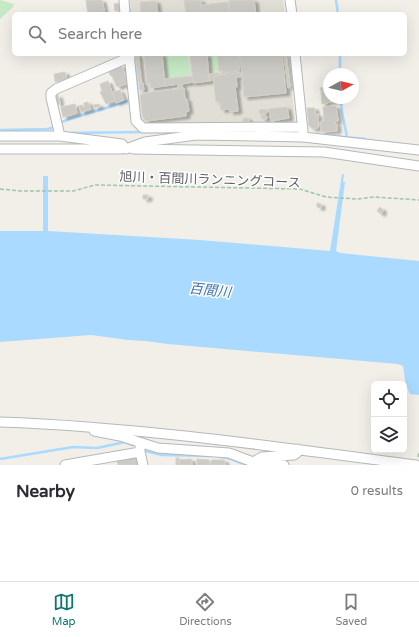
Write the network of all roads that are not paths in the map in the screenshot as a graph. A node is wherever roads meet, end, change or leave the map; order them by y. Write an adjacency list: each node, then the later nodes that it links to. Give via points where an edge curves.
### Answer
1 (124, 0): 3 (street)
2 (290, 0): 4 (street)
3 (125, 12)
4 (292, 12)
5 (127, 56): 11 (street, via 51,93)
6 (129, 56): 9 (street, via 136,121 143,128)
7 (295, 56): 8 (street)
8 (302, 127): 9 (street); 12 (street)
9 (196, 131): 12 (street); 14 (street, via 145,142)
10 (0, 136): 11 (street)
11 (60, 136): 14 (street, via 122,144)
12 (303, 137): 15 (street)
13 (0, 149): 14 (street)
14 (126, 149): 16 (street, via 324,152)
15 (419, 150)
16 (419, 166)
17 (0, 422): 18 (street)
18 (86, 426): 19 (street, via 96,432 120,436); 20 (street)
19 (140, 447): 22 (street, via 230,454); 23 (street); 24 (street)
20 (298, 449): 21 (street); 22 (street, via 294,455 262,457)
21 (417, 461)
22 (253, 462): 25 (street)
23 (65, 465)
24 (143, 465)
25 (284, 465)

